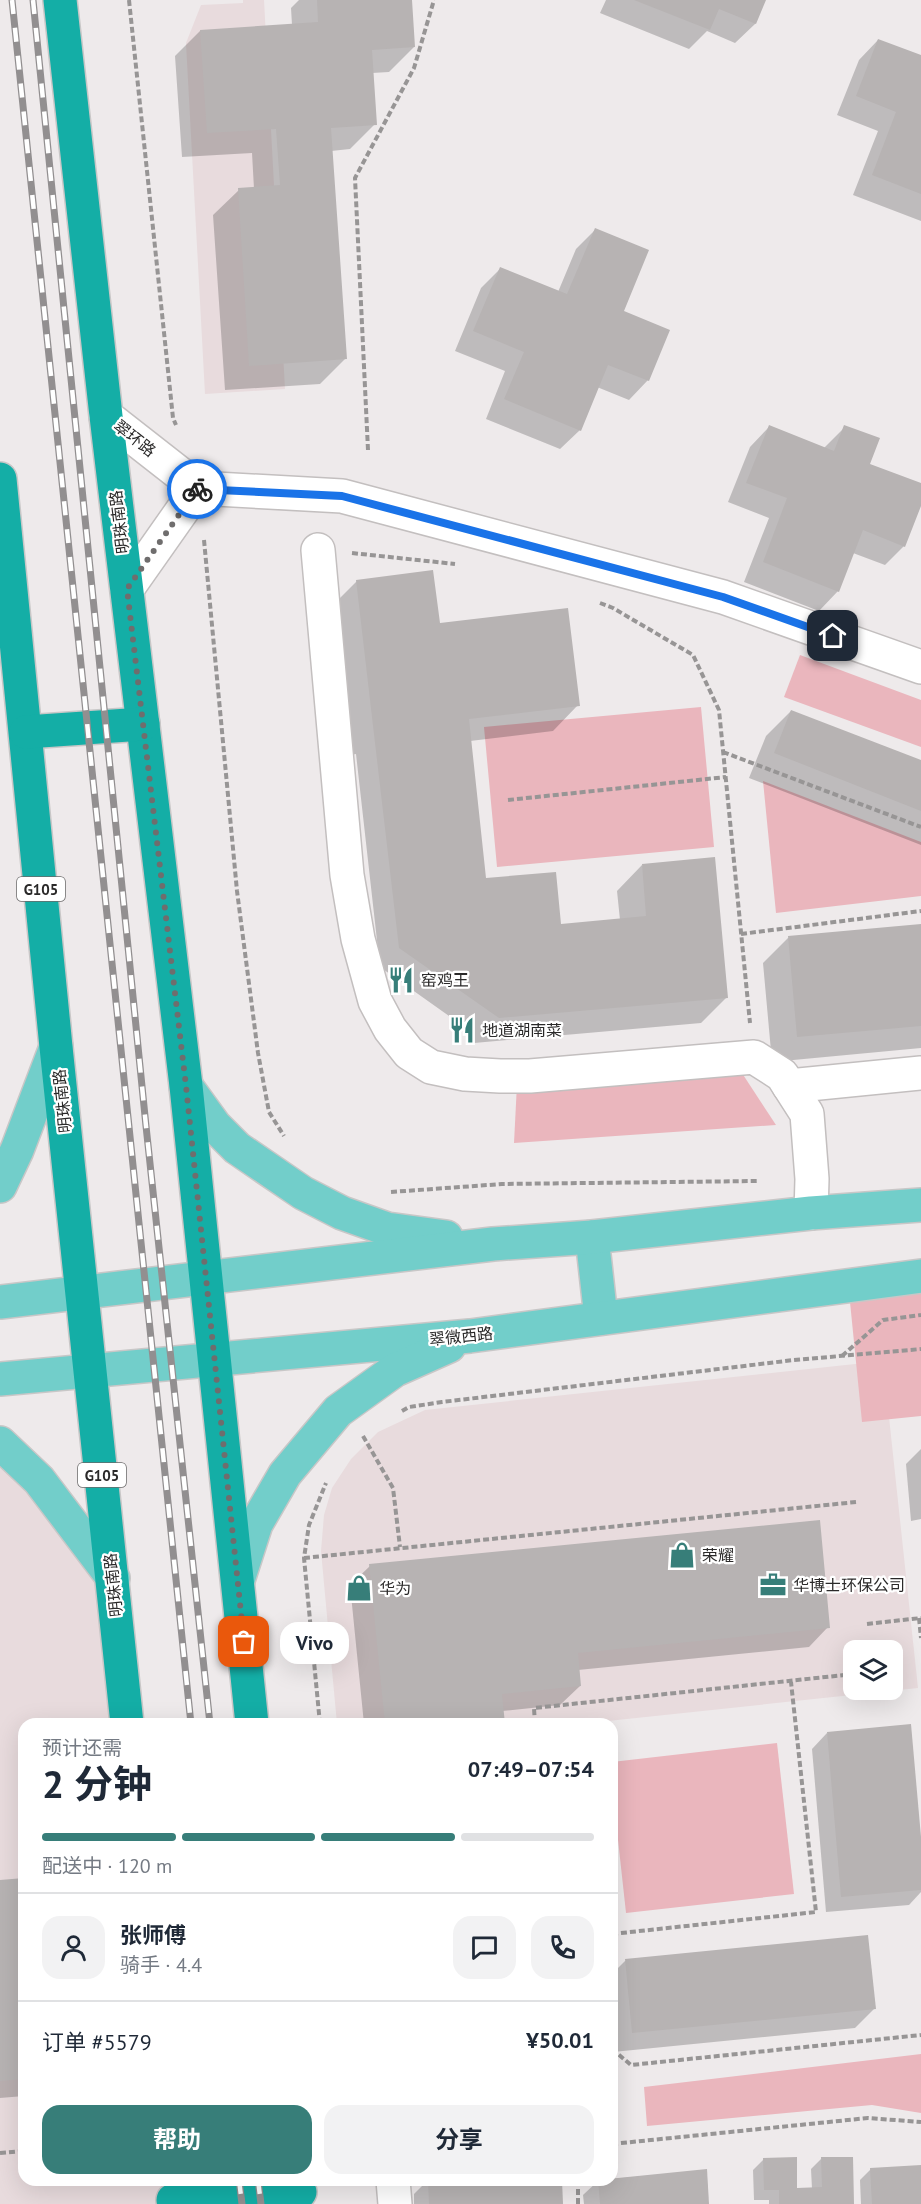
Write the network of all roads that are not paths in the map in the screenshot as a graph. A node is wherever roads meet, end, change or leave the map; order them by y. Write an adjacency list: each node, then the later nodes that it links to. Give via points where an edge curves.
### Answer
1 (60, 0): 2 (highway, 明珠南路)
2 (106, 416): 4 (street, 翠环路); 6 (highway, 明珠南路)
3 (0, 479): 9 (highway, 明珠南路 / G105)
4 (198, 488): 6 (street); 7 (street, via 342,496 723,597)
5 (318, 550): 13 (street, via 347,875 358,939 375,1001 409,1053 431,1067 500,1076 754,1057 782,1075)
6 (127, 589): 8 (highway, 明珠南路)
7 (921, 668)
8 (143, 724): 9 (highway); 12 (highway, 明珠南路)
9 (26, 732): 10 (highway, 明珠南路 / G105)
10 (56, 1047): 14 (main road); 21 (highway, 明珠南路 / G105)
11 (921, 1073): 13 (street)
12 (186, 1086): 18 (main road, via 215,1126 237,1148 303,1193 342,1213 387,1229); 20 (highway, 明珠南路)
13 (789, 1086): 16 (street, via 807,1114)
14 (0, 1186)
15 (921, 1205): 16 (main road)
16 (811, 1213): 17 (main road)
17 (592, 1237): 18 (main road); 23 (main road)
18 (493, 1244): 20 (main road)
19 (921, 1276): 23 (main road, 翠微西路)
20 (207, 1277): 21 (main road); 25 (highway, 明珠南路)
21 (82, 1292): 22 (main road); 26 (highway, 明珠南路 / G105)
22 (0, 1302)
23 (601, 1318): 24 (main road, 翠微西路)
24 (470, 1336): 25 (main road, 翠微西路); 30 (main road, via 395,1370 338,1411 285,1474 256,1524)
25 (215, 1359): 26 (main road, 翠微西路); 30 (highway, 明珠南路)
26 (91, 1371): 27 (main road, 翠微西路); 29 (highway, 明珠南路 / G105)
27 (0, 1379)
28 (0, 1443): 29 (main road, via 39,1480)
29 (113, 1578): 31 (highway, 明珠南路 / G105)
30 (238, 1580): 32 (highway, 明珠南路)
31 (126, 1718)
32 (251, 1718)
33 (394, 2186): 36 (street)
34 (300, 2192): 35 (highway)
35 (172, 2194)
36 (395, 2204)

